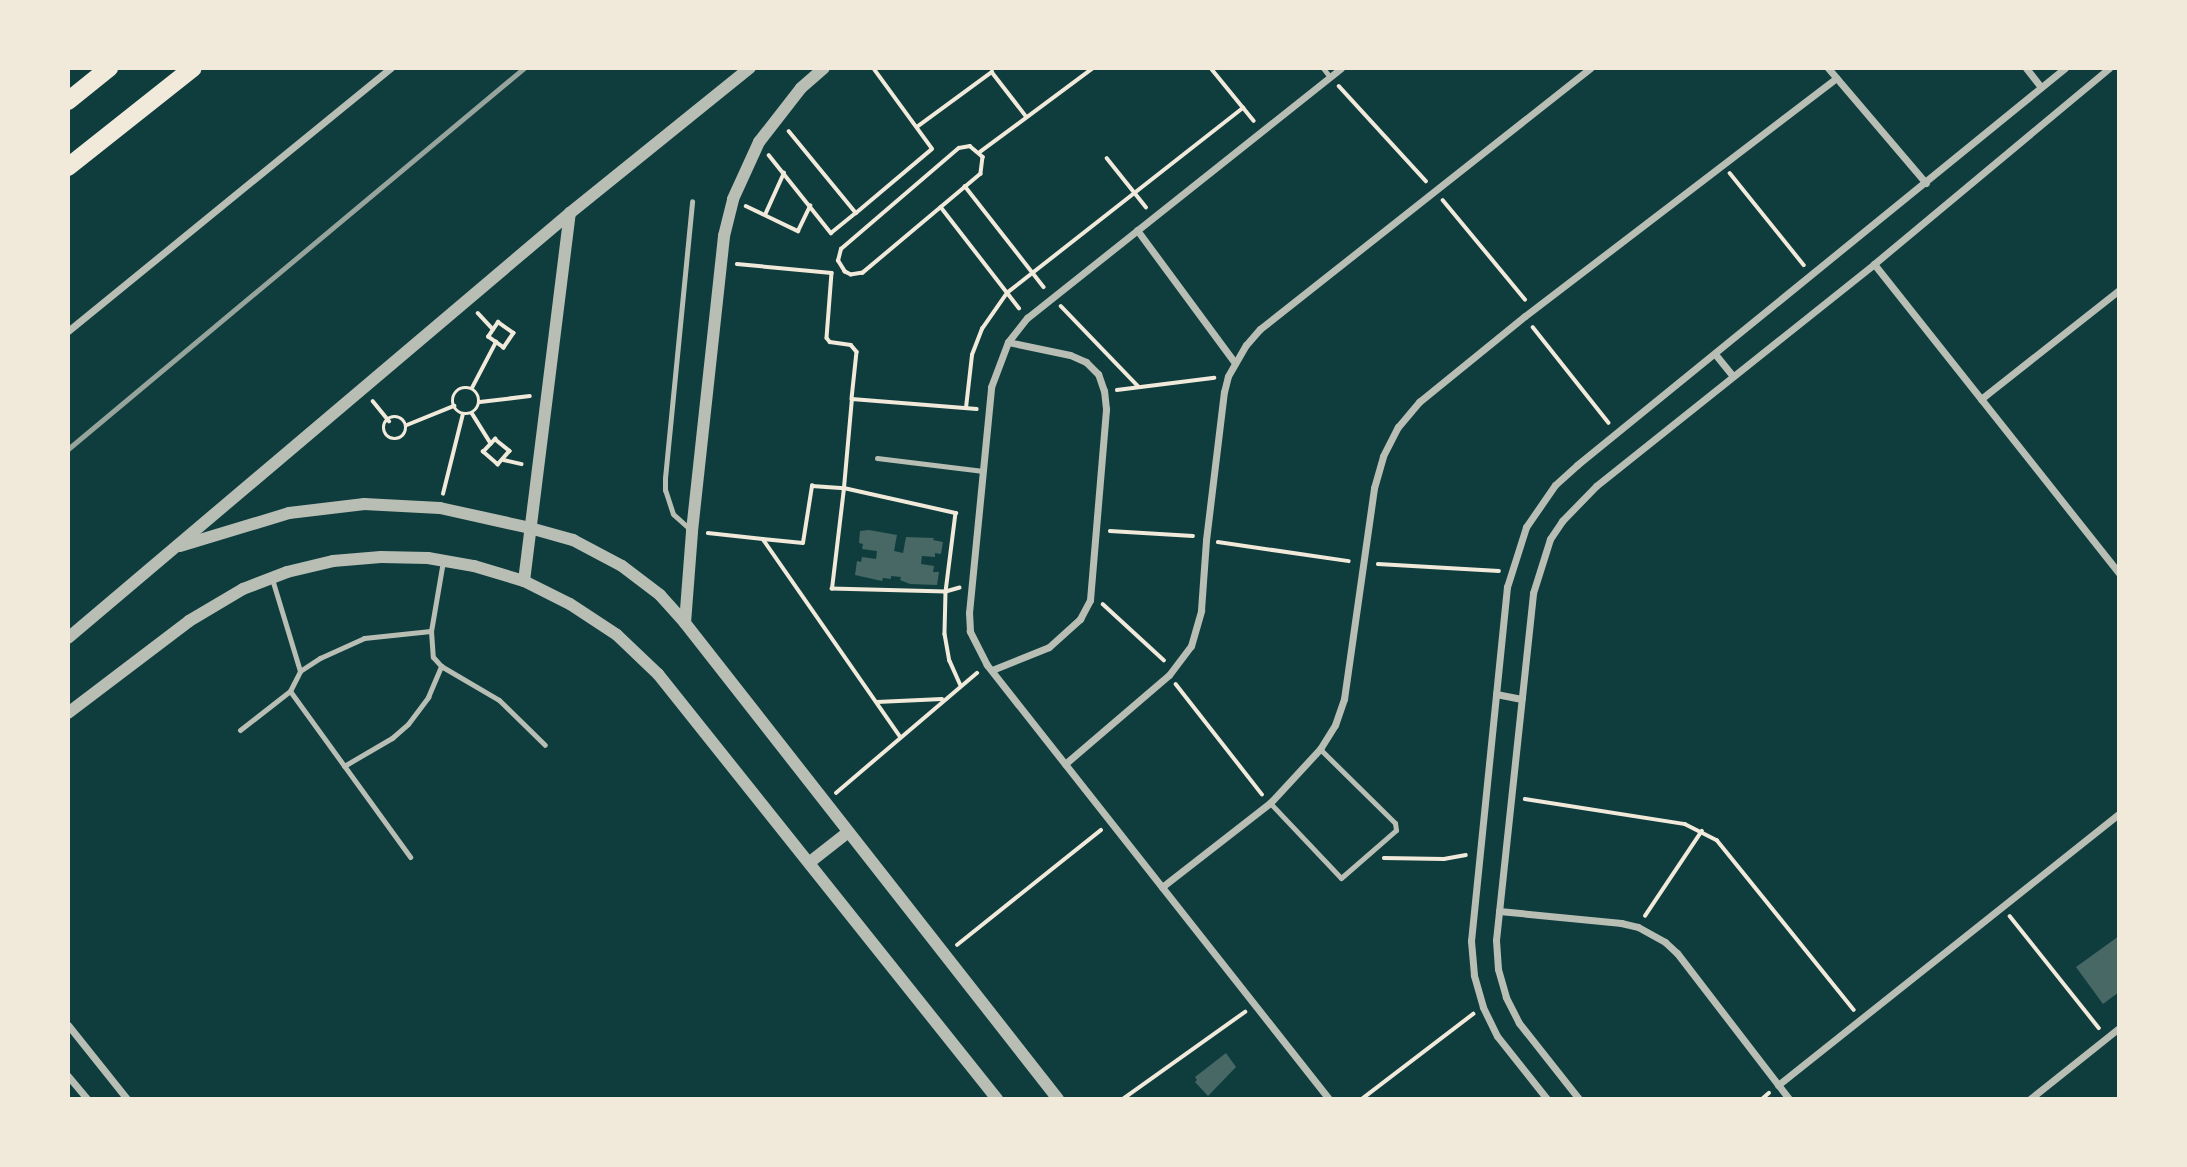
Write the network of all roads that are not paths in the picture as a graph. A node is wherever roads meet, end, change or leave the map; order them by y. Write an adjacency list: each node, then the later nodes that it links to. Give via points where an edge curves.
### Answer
1 (109, 68): 16 (highway)
2 (193, 68): 17 (highway)
3 (391, 68): 25 (street)
4 (750, 68): 20 (street)
5 (824, 68): 34 (street, via 777,116 733,199 721,262)
6 (1323, 68): 13 (lane)
7 (1341, 68): 13 (street)
8 (1590, 68): 28 (street, via 1260,329)
9 (1828, 68): 14 (street)
10 (2026, 68): 15 (street)
11 (2109, 68): 22 (street)
12 (2063, 69): 15 (street)
13 (1331, 77): 21 (street)
14 (1836, 78): 18 (street); 52 (street, via 1525,316 1419,402 1398,427 1374,488 1343,699 1335,725)
15 (2041, 88): 18 (street)
16 (68, 101)
17 (68, 167)
18 (1926, 183): 27 (street)
19 (692, 201): 34 (lane, via 665,490 673,514)
20 (570, 213): 33 (street); 35 (street)
21 (1137, 230): 26 (street, via 1027,318); 28 (street)
22 (1874, 264): 29 (street); 30 (street)
23 (2116, 292): 24 (street); 30 (street)
24 (2119, 302)
25 (68, 331)
26 (1008, 342): 32 (street, via 991,387); 44 (street, via 1070,355 1098,374 1104,391 1096,530 1090,592 1080,619 1049,647)
27 (1715, 354): 29 (street); 47 (street, via 1555,485 1540,504 1510,572)
28 (1235, 363): 53 (street, via 1228,376 1200,610 1191,646 1171,672)
29 (1733, 376): 48 (street, via 1596,486 1550,539 1533,593)
30 (1981, 399): 37 (street)
31 (877, 458): 32 (lane)
32 (983, 471): 44 (street, via 970,631)
33 (530, 527): 35 (street, via 440,508 364,504 289,513); 39 (street); 40 (street, via 573,540 622,566 660,595)
34 (692, 531): 40 (street)
35 (180, 546): 42 (street)
36 (443, 560): 38 (street, via 381,557 334,561); 39 (street); 41 (lane)
37 (2119, 573)
38 (271, 578): 45 (lane); 49 (street, via 190,621)
39 (524, 581): 59 (street, via 617,635 658,674)
40 (685, 623): 57 (street)
41 (431, 631): 43 (lane, via 433,657); 45 (lane, via 364,638)
42 (68, 638)
43 (441, 667): 51 (lane, via 499,699); 54 (lane, via 428,697 408,724)
44 (989, 667): 53 (street)
45 (300, 671): 46 (lane)
46 (290, 691): 50 (lane); 54 (lane)
47 (1496, 694): 48 (street); 72 (street, via 1471,942 1474,975 1497,1036)
48 (1522, 699): 61 (street)
49 (68, 713)
50 (240, 730)
51 (545, 746)
52 (1320, 748): 55 (street); 55 (lane, via 1397,827 1341,878)
53 (1065, 764): 60 (street)
54 (344, 766): 58 (lane)
55 (1270, 803): 60 (street)
56 (2119, 814): 65 (street)
57 (847, 833): 59 (street); 70 (street)
58 (410, 857)
59 (810, 862): 69 (street)
60 (1162, 887): 71 (street)
61 (1499, 911): 65 (street, via 1638,927 1677,953); 66 (street, via 1498,969 1506,997 1519,1023)
62 (68, 1025): 68 (street)
63 (2119, 1028): 75 (street)
64 (68, 1076): 67 (street)
65 (1778, 1086): 74 (street)
66 (1576, 1096): 73 (street)
67 (87, 1099)
68 (127, 1099)
69 (998, 1099)
70 (1058, 1099)
71 (1329, 1099)
72 (1546, 1099)
73 (1565, 1099)
74 (1789, 1099)
75 (2030, 1099)

